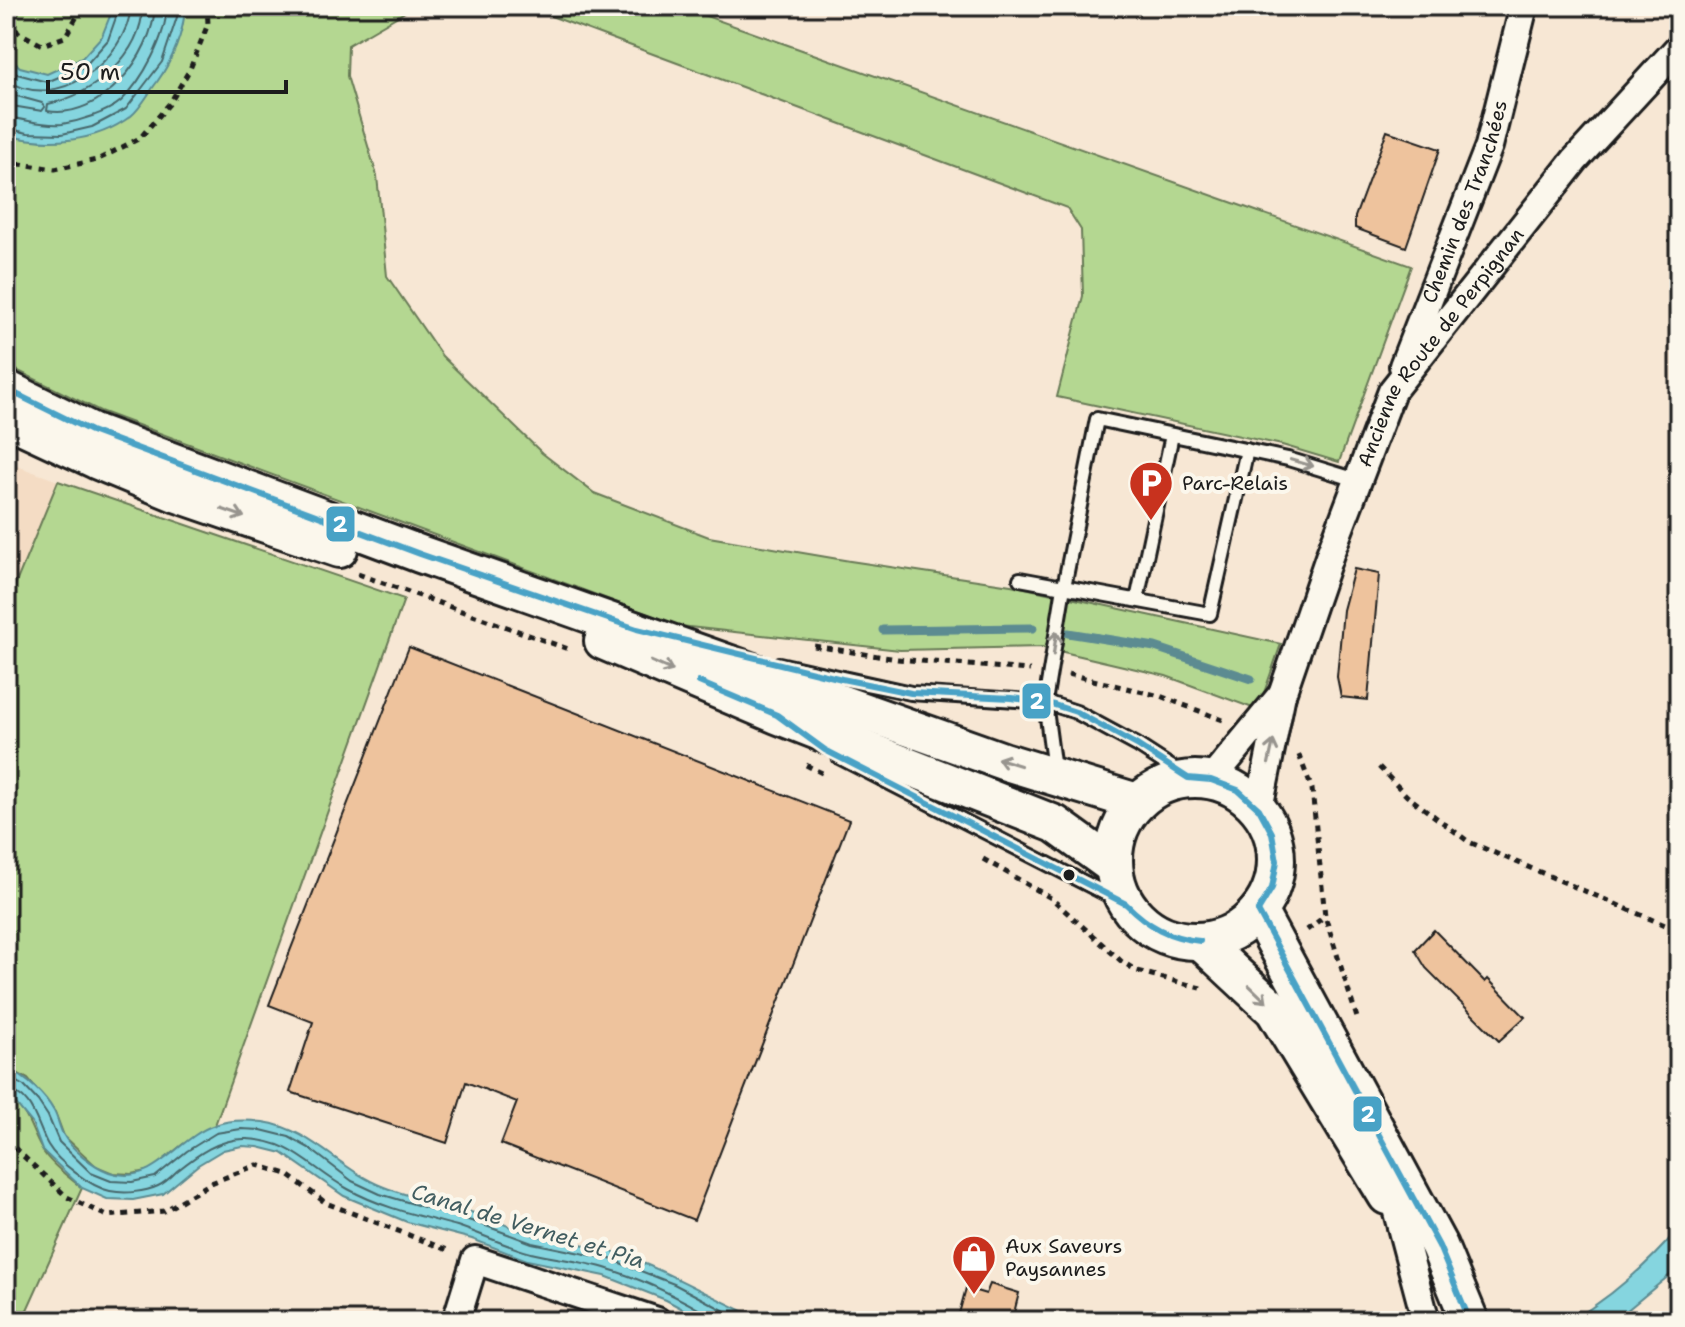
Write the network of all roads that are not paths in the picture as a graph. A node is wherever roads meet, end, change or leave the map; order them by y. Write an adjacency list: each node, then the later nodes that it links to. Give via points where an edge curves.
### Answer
1 (1524, 6): 4 (street, Chemin des Tranchées, via 1489,146)
2 (1679, 47): 4 (street, Ancienne Route de Perpignan, via 1575,160)
3 (6, 389): 14 (main road, via 91,431)
4 (1392, 391): 9 (street, Ancienne Route de Perpignan)
5 (6, 418): 10 (main road)
6 (6, 431): 10 (lane, via 120,480)
7 (1172, 435): 8 (lane); 12 (lane, via 1097,419); 13 (lane)
8 (1247, 450): 9 (lane, one-way to 9); 13 (lane, via 1210,614)
9 (1357, 480): 15 (street, Ancienne Route de Perpignan)
10 (178, 494): 17 (main road, one-way to 17, via 590,635)
11 (1020, 579): 12 (lane)
12 (1064, 587): 13 (lane); 16 (lane, one-way to 12)
13 (1137, 600)
14 (637, 629): 16 (lane, via 911,693); 18 (main road, one-way to 14)
15 (1282, 694): 19 (street, Ancienne Route de Perpignan); 21 (street, Ancienne Route de Perpignan, one-way to 15)
16 (1045, 702): 18 (lane); 19 (lane, via 1076,712)
17 (777, 715): 22 (main road, via 1055,824); 23 (lane, via 825,750)
18 (1054, 776): 20 (main road)
19 (1200, 779): 20 (main road, via 1170,782); 21 (main road, via 1238,790)
20 (1137, 802): 22 (main road, via 1115,842)
21 (1259, 809): 24 (main road, via 1272,833 1277,861 1272,888)
22 (1113, 866): 23 (main road)
23 (1126, 904): 25 (main road, via 1160,933)
24 (1258, 911): 25 (main road, via 1242,927); 31 (main road, via 1439,1246)
25 (1200, 941): 26 (main road, one-way to 26, via 1274,1010)
26 (1397, 1212): 29 (street); 30 (main road)
27 (456, 1321): 28 (street, via 475,1260)
28 (657, 1321)
29 (1426, 1321)
30 (1446, 1321)
31 (1470, 1321)

